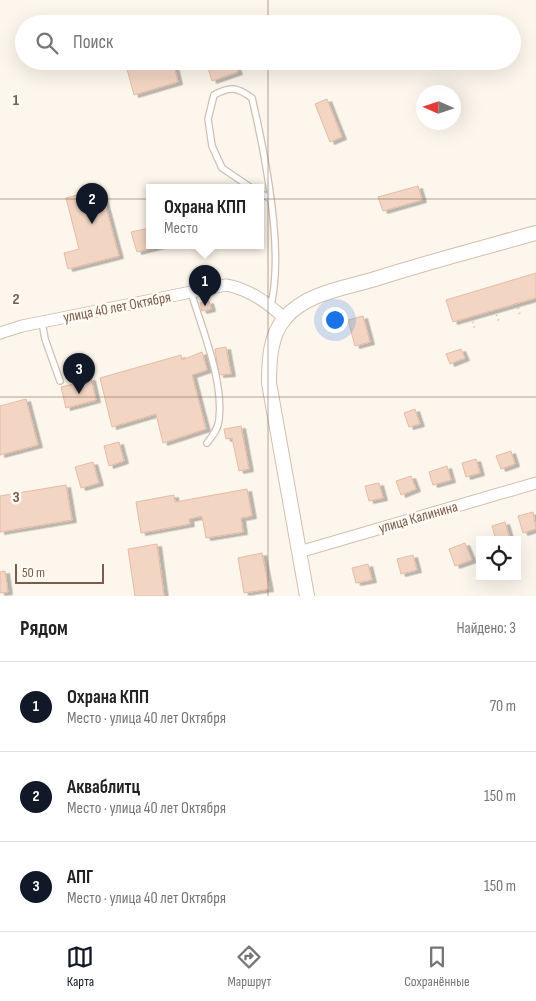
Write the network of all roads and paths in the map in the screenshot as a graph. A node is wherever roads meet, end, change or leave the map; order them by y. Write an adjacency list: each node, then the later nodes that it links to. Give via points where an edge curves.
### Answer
1 (246, 184): 3 (lane, via 222,168 212,146 208,119 214,95 226,88 240,89 252,98)
2 (264, 195): 3 (lane)
3 (269, 198): 7 (lane, via 275,251)
4 (536, 233): 11 (street, via 314,298 298,305)
5 (192, 292): 7 (street, улица 40 лет Октября, via 226,285 240,288); 12 (street, улица 40 лет Октября); 17 (lane, via 214,369 219,404 216,431)
6 (517, 304): 9 (path)
7 (271, 306): 11 (street, улица 40 лет Октября)
8 (495, 310): 13 (path)
9 (520, 316)
10 (471, 317): 14 (path)
11 (284, 318): 19 (street, via 272,345 268,383)
12 (42, 322): 15 (street, улица 40 лет Октября); 16 (lane)
13 (499, 322)
14 (475, 329)
15 (0, 333)
16 (60, 381)
17 (207, 443)
18 (536, 483): 19 (street, улица Калинина)
19 (299, 552): 20 (street)
20 (307, 596)

